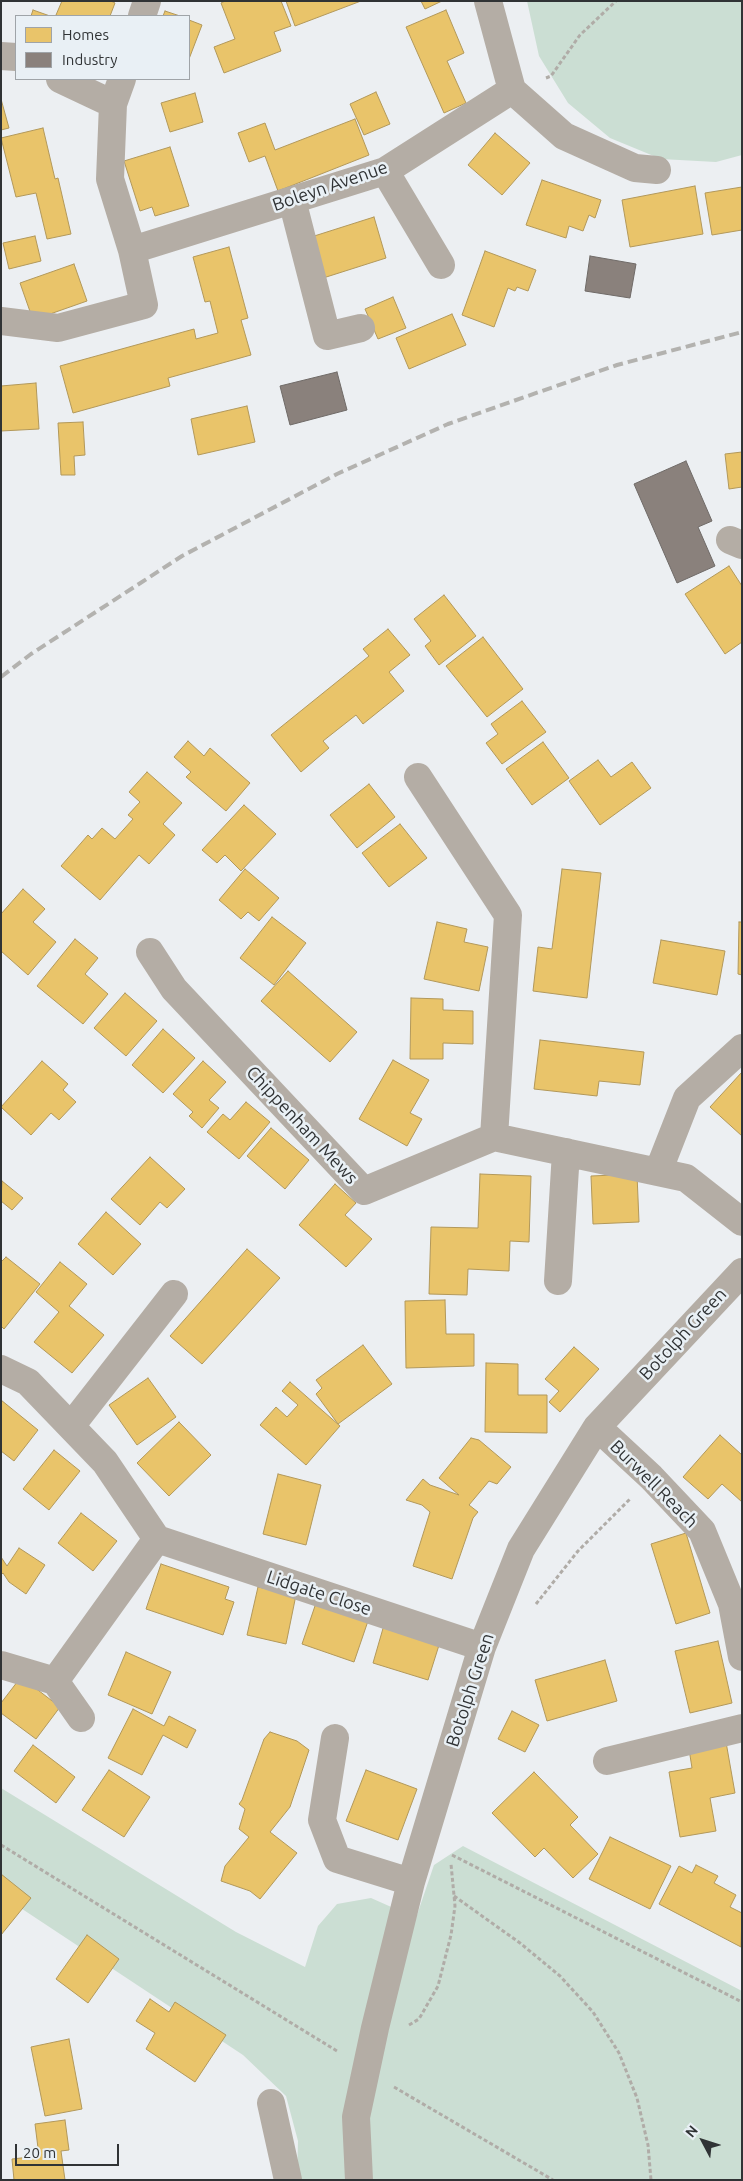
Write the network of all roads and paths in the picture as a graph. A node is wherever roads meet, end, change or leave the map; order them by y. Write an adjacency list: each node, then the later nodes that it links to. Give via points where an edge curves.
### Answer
1 (147, 1): 4 (street)
2 (488, 1): 9 (street)
3 (616, 1): 9 (path, via 580,35 551,76)
4 (142, 15)
5 (1, 56): 6 (street)
6 (15, 57)
7 (62, 80): 10 (street)
8 (122, 80): 10 (street)
9 (512, 90): 11 (street, via 564,136 635,168); 12 (street, Boleyn Avenue)
10 (113, 104): 14 (street, via 110,178)
11 (657, 170)
12 (386, 171): 13 (street, Boleyn Avenue); 15 (street)
13 (292, 200): 14 (street, Boleyn Avenue); 17 (street, via 327,336)
14 (132, 250): 16 (street, via 144,305 58,328)
15 (441, 264)
16 (1, 321)
17 (361, 328)
18 (418, 777): 21 (street, via 508,915)
19 (150, 952): 21 (street, Chippenham Mews, via 174,988 364,1191)
20 (742, 1048): 23 (street, via 687,1098)
21 (494, 1137): 22 (street)
22 (566, 1152): 23 (street); 26 (street)
23 (658, 1172): 24 (street, via 686,1178)
24 (742, 1222)
25 (742, 1272): 30 (street, Botolph Green)
26 (558, 1281)
27 (174, 1294): 29 (street)
28 (1, 1369): 29 (street, via 28,1382)
29 (71, 1426): 32 (street, via 105,1462)
30 (597, 1428): 31 (street, Burwell Reach); 35 (street, Botolph Green, via 521,1549)
31 (651, 1477): 33 (street, Burwell Reach, via 702,1531); 34 (path, via 578,1551)
32 (157, 1540): 35 (street, Lidgate Close); 38 (street)
33 (737, 1603): 36 (street, Burwell Reach)
34 (532, 1609)
35 (482, 1647): 44 (street, Botolph Green)
36 (742, 1657)
37 (1, 1665): 38 (street)
38 (55, 1681): 39 (street)
39 (80, 1718)
40 (742, 1728): 42 (street)
41 (336, 1738): 44 (street, via 322,1820 337,1859)
42 (607, 1761)
43 (1, 1845): 48 (path)
44 (411, 1882): 47 (street, Botolph Green)
45 (454, 1896): 46 (path, via 452,1854); 47 (path, via 451,1935 438,1986 418,2019 403,2029); 53 (path, via 560,1976 593,2012 619,2053 637,2098 648,2145)
46 (742, 2002)
47 (374, 2028): 48 (street, Botolph Green)
48 (365, 2069): 51 (street, Botolph Green, via 356,2117); 52 (path)
49 (271, 2103): 50 (street)
50 (288, 2180)
51 (359, 2180)
52 (553, 2180)
53 (651, 2180)

